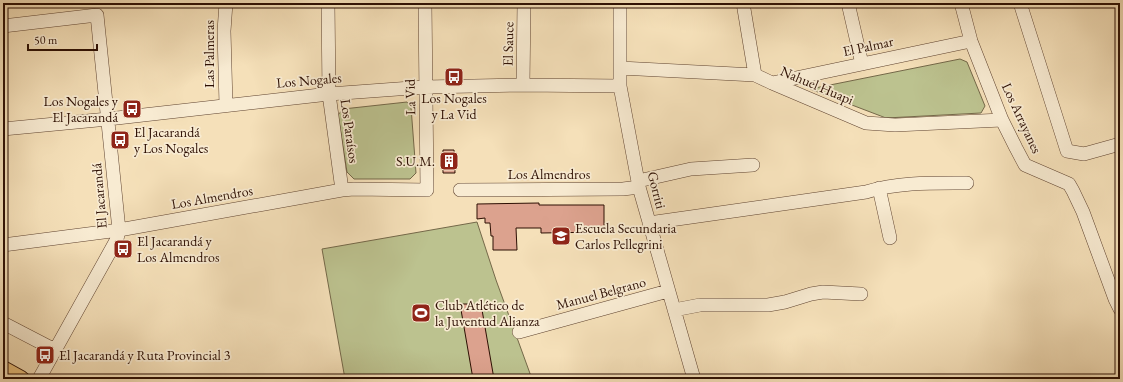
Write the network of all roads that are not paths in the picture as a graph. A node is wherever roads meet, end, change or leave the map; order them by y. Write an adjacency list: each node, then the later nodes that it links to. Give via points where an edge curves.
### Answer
1 (226, 3): 20 (street, Las Palmeras)
2 (328, 3): 19 (street, Los Paraísos)
3 (425, 3): 18 (street, La Vid)
4 (524, 3): 16 (street, El Sauce)
5 (620, 3): 13 (street, Gorriti)
6 (743, 3): 14 (street)
7 (848, 3): 12 (street)
8 (961, 3): 11 (street, Los Arrayanes)
9 (1020, 3): 24 (street, via 1067,151 1084,154)
10 (3, 26): 21 (street, El Jacarandá, via 97,15)
11 (971, 41): 12 (street, El Palmar); 22 (street, Los Arrayanes)
12 (862, 64): 15 (street, El Palmar)
13 (620, 68): 14 (street, Nahuel Huapi); 17 (street, Gorriti)
14 (755, 75): 15 (street, Nahuel Huapi)
15 (772, 84): 22 (street, Nahuel Huapi, via 866,123 895,125)
16 (523, 85): 17 (street, Los Nogales); 18 (street, Los Nogales)
17 (620, 86): 27 (street, Gorriti)
18 (425, 87): 19 (street, Los Nogales); 30 (street, La Vid)
19 (329, 94): 20 (street, Los Nogales); 29 (street, Los Paraísos)
20 (226, 105): 21 (street, Los Nogales)
21 (108, 119): 23 (street, Los Nogales); 33 (street, El Jacarandá)
22 (1002, 120): 38 (street, Los Arrayanes, via 1025,165 1069,184 1074,191)
23 (3, 129)
24 (1120, 144)
25 (753, 165): 27 (street, Los Almendros, via 691,169)
26 (967, 183): 28 (street, via 911,183)
27 (638, 184): 31 (street, Los Almendros, via 623,189); 32 (street, Gorriti)
28 (879, 188): 32 (street); 34 (street)
29 (342, 190): 30 (street, Los Almendros); 33 (street, Los Almendros)
30 (427, 190)
31 (460, 190)
32 (649, 223): 36 (street, Gorriti)
33 (119, 230): 35 (street, Los Almendros); 42 (street, El Jacarandá, via 117,239)
34 (890, 238)
35 (3, 245)
36 (668, 291): 39 (street, Gorriti); 41 (street, Manuel Belgrano)
37 (862, 294): 39 (street, via 823,292 785,302 700,304)
38 (1120, 308)
39 (674, 310): 46 (street, Gorriti)
40 (3, 323): 42 (street)
41 (519, 332)
42 (55, 350): 45 (street, El Jacarandá)
43 (3, 369): 44 (main road)
44 (21, 379)
45 (39, 379)
46 (694, 379)

